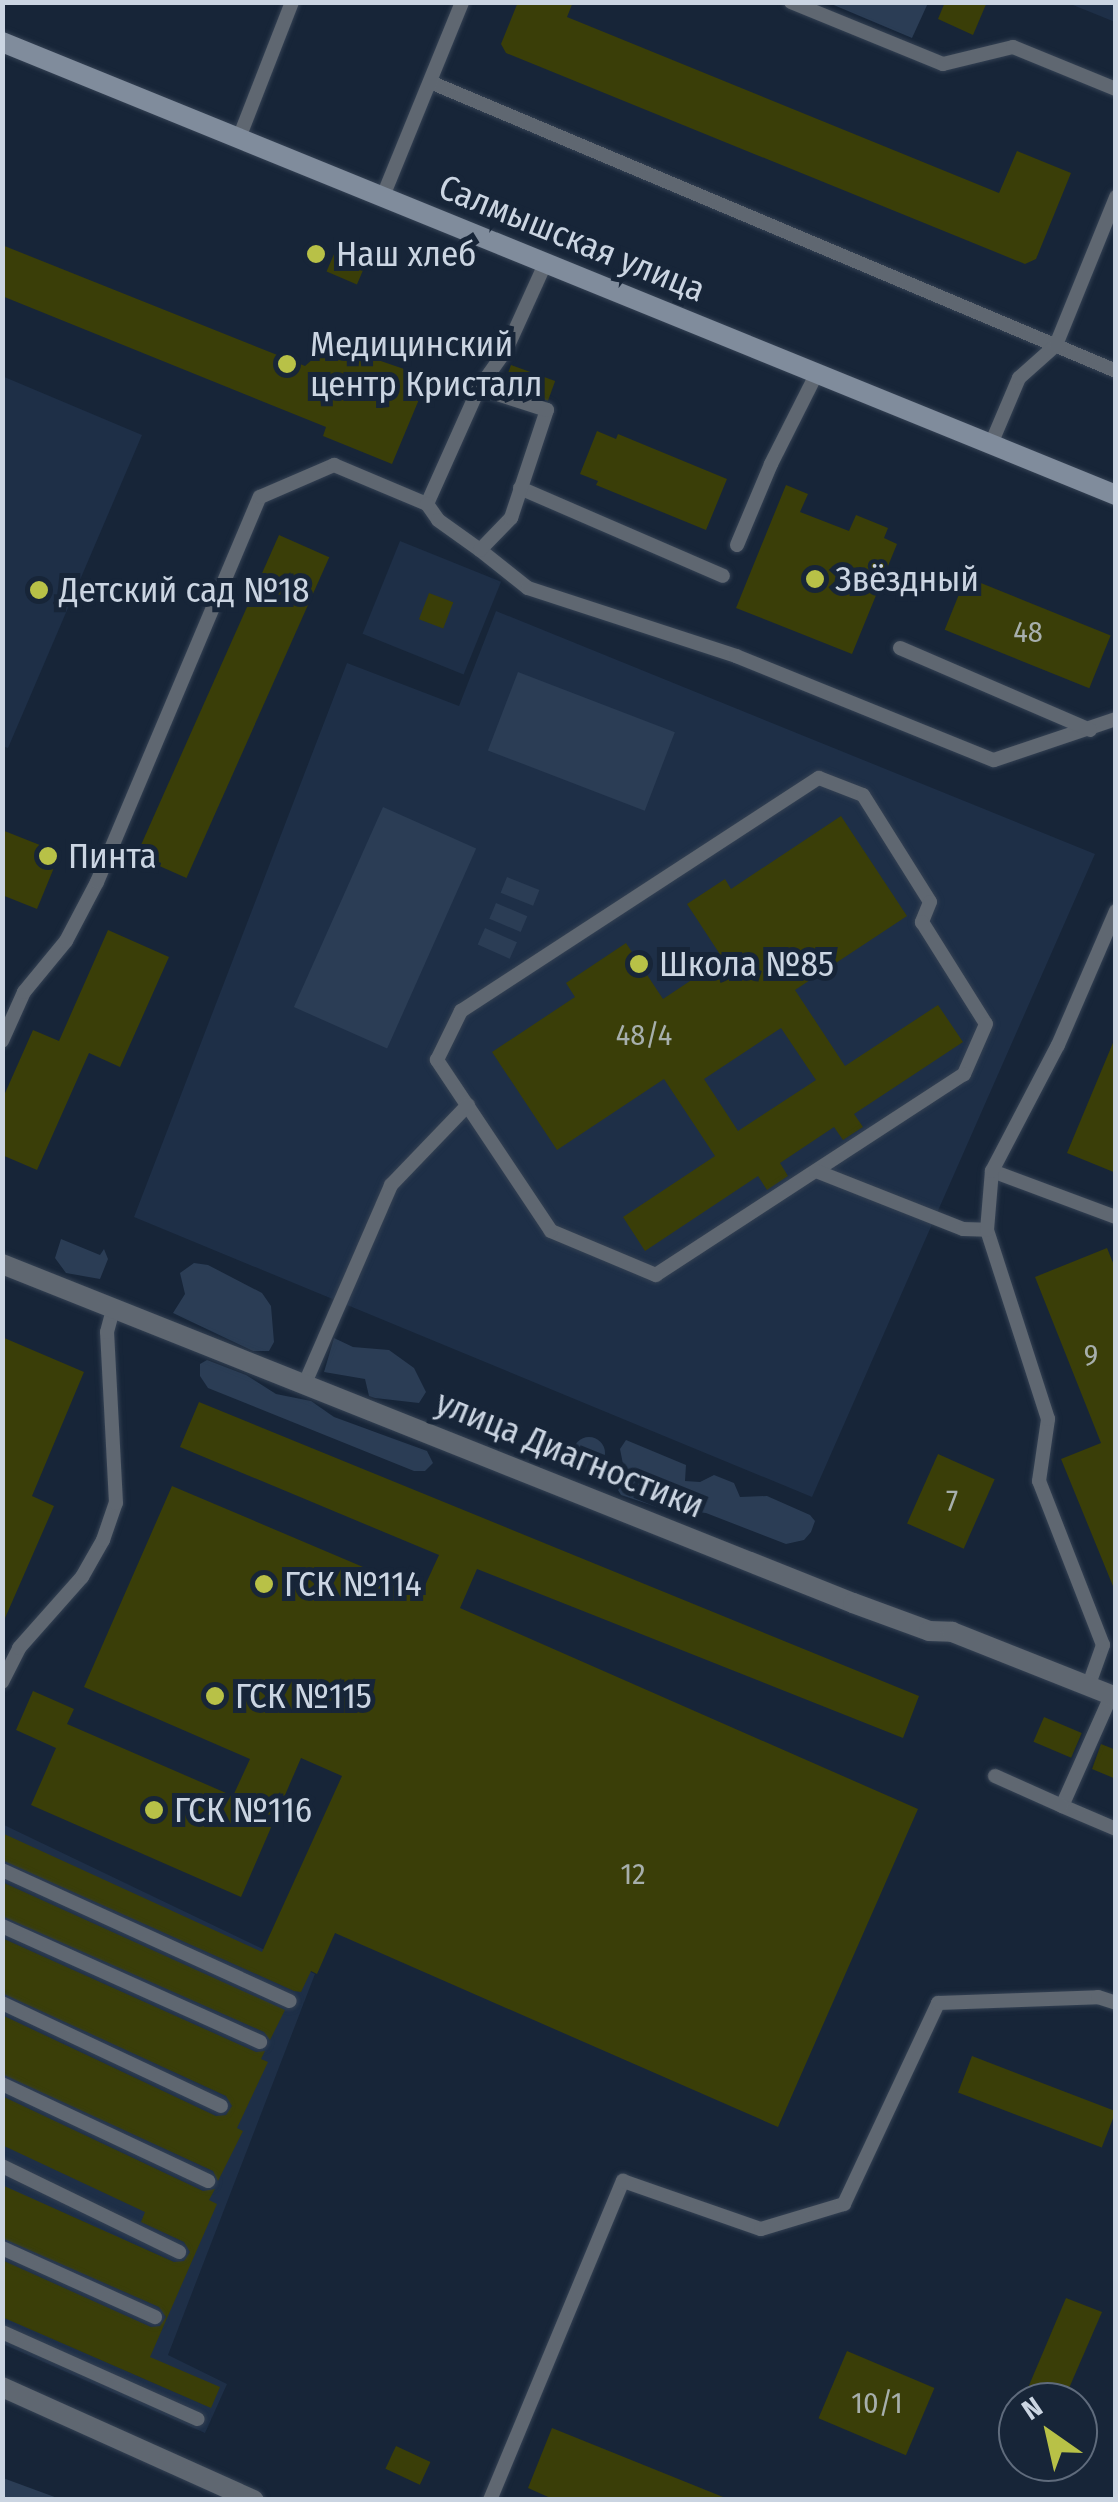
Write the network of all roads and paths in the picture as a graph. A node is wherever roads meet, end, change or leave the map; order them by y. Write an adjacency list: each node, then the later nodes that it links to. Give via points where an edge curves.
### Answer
1 (292, 2): 7 (lane)
2 (462, 2): 5 (lane)
3 (791, 2): 6 (lane, via 944,64 1013,47)
4 (2, 42): 7 (main road, Салмышская улица)
5 (430, 82): 8 (lane); 11 (lane)
6 (1116, 89)
7 (239, 138): 8 (main road, Салмышская улица)
8 (383, 196): 10 (main road, Салмышская улица)
9 (1116, 197): 11 (lane)
10 (546, 262): 13 (main road, Салмышская улица); 14 (lane, via 506,350)
11 (1056, 345): 12 (lane); 15 (lane, via 1019,378)
12 (1116, 370)
13 (817, 373): 15 (main road, Салмышская улица); 19 (lane)
14 (478, 388): 16 (lane, via 547,410); 18 (lane)
15 (991, 444): 17 (main road, Салмышская улица)
16 (520, 488): 20 (lane, via 512,518); 21 (lane)
17 (1116, 495)
18 (427, 504): 20 (lane); 26 (lane, via 334,465 260,497 97,882 66,940)
19 (738, 545)
20 (480, 550): 24 (lane, via 528,588 736,656 994,760)
21 (723, 576)
22 (900, 648): 24 (lane)
23 (1116, 720): 24 (lane)
24 (1090, 730)
25 (1116, 911): 30 (lane, via 1058,1045)
26 (7, 1017): 27 (lane)
27 (2, 1041)
28 (468, 1105): 29 (lane, via 551,1231 656,1275); 29 (lane, via 437,1060 461,1012 819,778 863,794 930,902 922,922 986,1024 964,1074); 35 (lane, via 392,1185)
29 (816, 1170): 32 (lane, via 963,1229)
30 (992, 1171): 31 (lane); 32 (lane)
31 (1116, 1216)
32 (987, 1230): 36 (lane, via 1048,1419 1039,1481)
33 (2, 1264): 34 (street, улица Диагностики)
34 (114, 1306): 35 (street, улица Диагностики); 37 (lane, via 107,1332 116,1502 82,1577 28,1636)
35 (305, 1383): 38 (street, улица Диагностики, via 853,1603 929,1631 952,1632)
36 (1109, 1647): 38 (lane)
37 (2, 1682)
38 (1088, 1687): 39 (street, улица Диагностики)
39 (1114, 1696): 41 (lane)
40 (995, 1776): 41 (lane)
41 (1062, 1806): 42 (lane)
42 (1116, 1829)
43 (2, 1870): 45 (lane)
44 (2, 1926): 48 (lane)
45 (290, 2001)
46 (2, 2003): 50 (lane)
47 (1116, 2004): 60 (lane, via 1098,1997 938,2003 844,2204 761,2229 624,2181)
48 (260, 2042)
49 (2, 2084): 52 (lane)
50 (220, 2106)
51 (2, 2166): 54 (lane)
52 (208, 2181)
53 (2, 2248): 55 (lane)
54 (179, 2252)
55 (155, 2317)
56 (2, 2332): 58 (lane)
57 (2, 2387): 59 (street)
58 (197, 2420)
59 (254, 2500)
60 (490, 2500)

